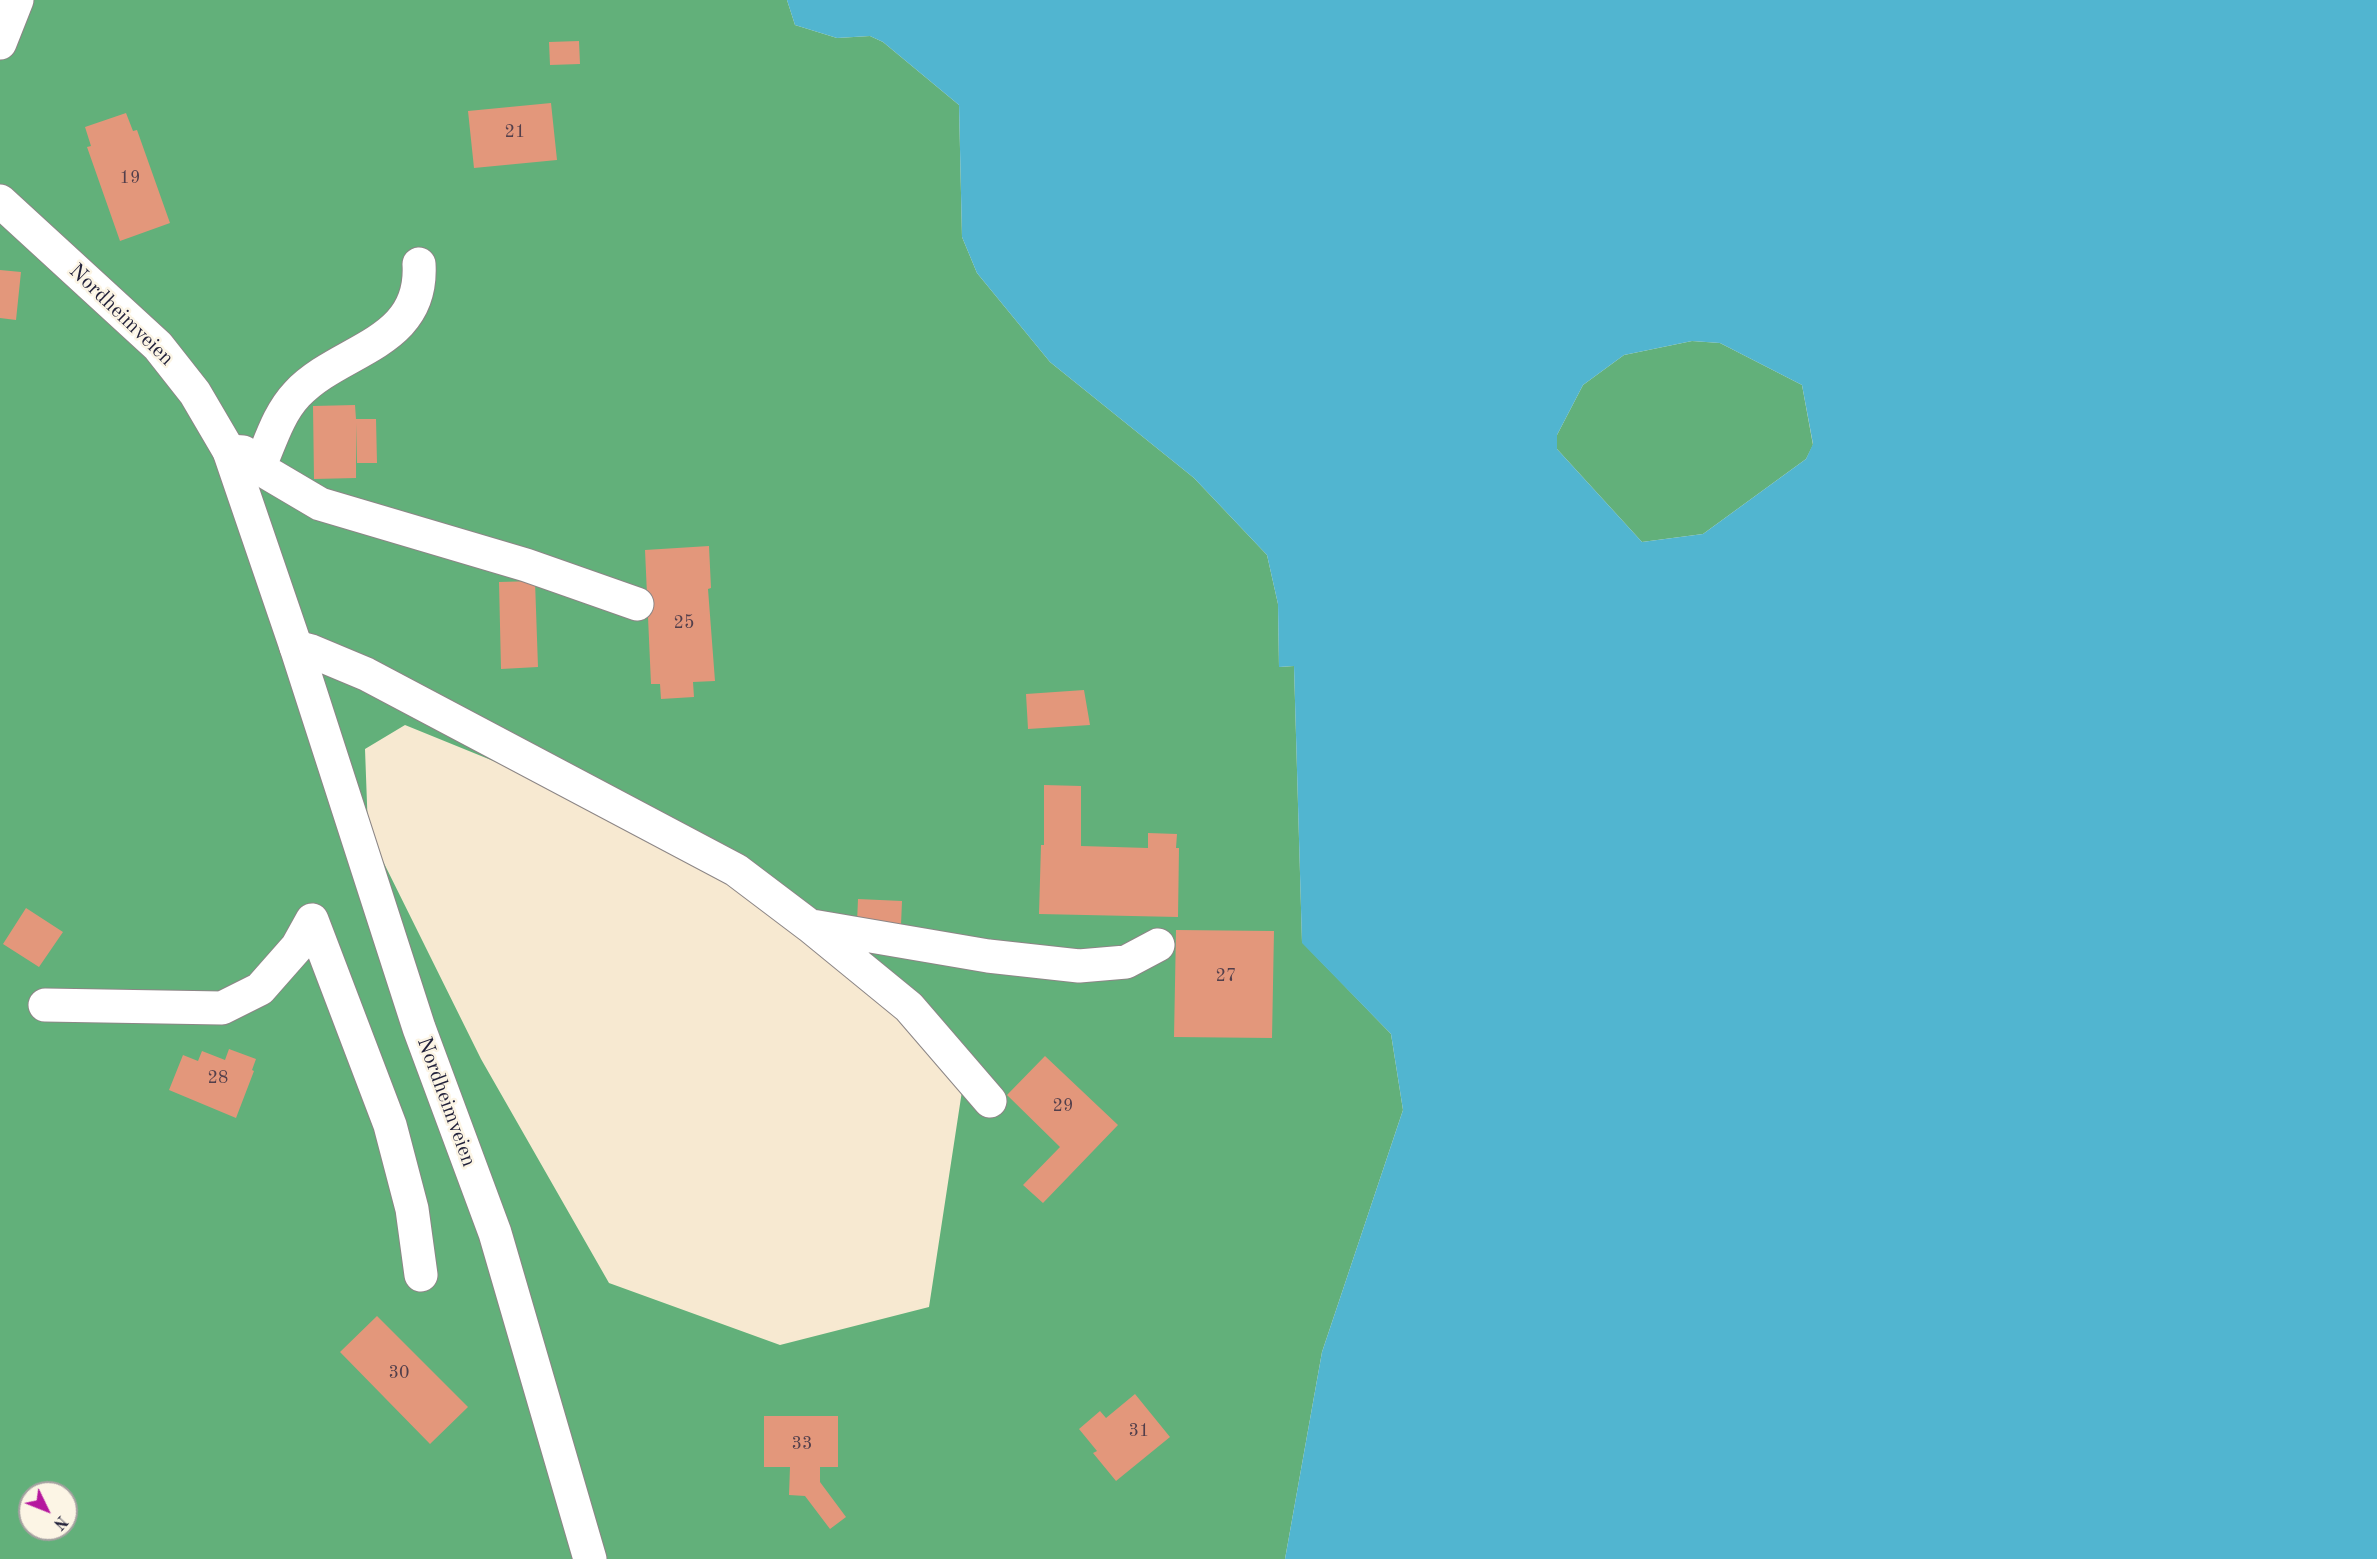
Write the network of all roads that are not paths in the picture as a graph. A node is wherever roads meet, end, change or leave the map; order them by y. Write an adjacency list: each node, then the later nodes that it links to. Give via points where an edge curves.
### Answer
1 (17, 0): 2 (street)
2 (0, 43)
3 (0, 201): 5 (street, Nordheimveien, via 158,346 195,393)
4 (419, 264): 6 (street, via 420,284 406,316 377,343 318,376 298,393 284,410)
5 (229, 451): 6 (street, via 243,452); 8 (street, Nordheimveien)
6 (259, 468): 7 (street, via 320,504 526,565)
7 (638, 604)
8 (296, 647): 9 (street, via 366,674 736,870); 14 (street, Nordheimveien, via 419,1028 495,1233)
9 (810, 926): 10 (street, via 988,956 1079,966 1126,962); 12 (street, via 909,1007)
10 (1158, 945)
11 (45, 1005): 13 (street, via 222,1008 260,989 297,947 312,920 390,1125 412,1209)
12 (990, 1101)
13 (421, 1275)
14 (590, 1559)

